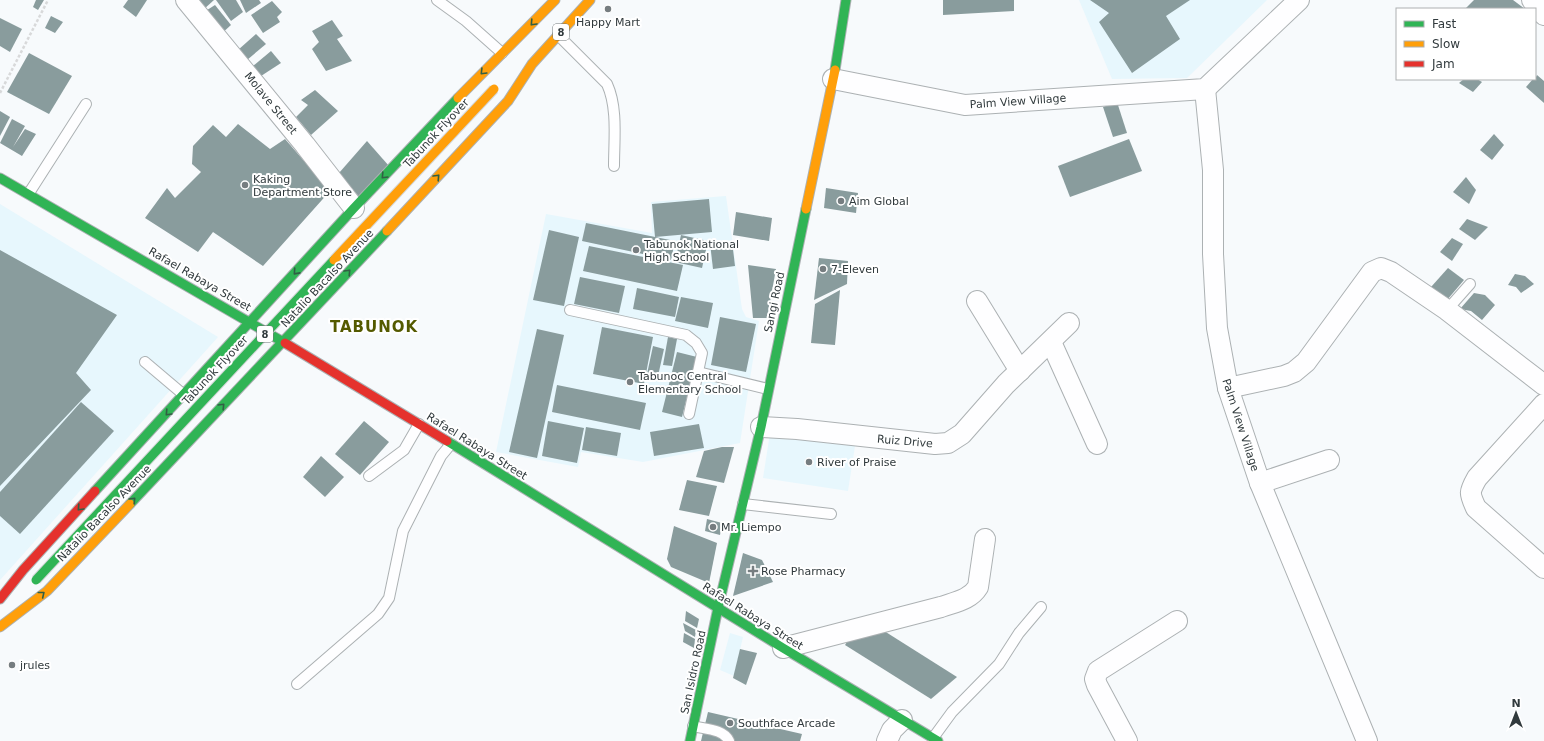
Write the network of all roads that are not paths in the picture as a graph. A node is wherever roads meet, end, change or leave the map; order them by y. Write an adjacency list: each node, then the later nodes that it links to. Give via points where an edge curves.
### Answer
1 (186, 0): 22 (street, Molave Street)
2 (436, 0): 11 (lane, via 466,21)
3 (554, 0): 10 (main road, Natalio Bacalso Avenue / 8, one-way to 10)
4 (590, 0): 9 (main road, Natalio Bacalso Avenue / 8)
5 (846, 0): 15 (main road, Sangi Road)
6 (1299, 0): 17 (street)
7 (1532, 0): 8 (street)
8 (1544, 15)
9 (558, 35): 12 (main road, Natalio Bacalso Avenue / 8); 19 (lane, via 607,84 614,118)
10 (512, 46): 11 (main road, Natalio Bacalso Avenue); 13 (main road, Natalio Bacalso Avenue / 8)
11 (502, 53): 22 (main road, Natalio Bacalso Avenue, one-way to 22)
12 (532, 64): 14 (main road, Natalio Bacalso Avenue / 8); 29 (main road, Natalio Bacalso Avenue, one-way to 12, via 508,101)
13 (503, 67)
14 (513, 76)
15 (833, 79): 17 (street, Palm View Village, via 964,105); 35 (main road, Sangi Road)
16 (497, 85): 51 (main road, Tabunok Flyover / 8, bridge)
17 (1205, 89): 36 (street, Palm View Village, via 1213,170 1213,254 1217,328)
18 (86, 104): 21 (lane)
19 (614, 166)
20 (0, 178): 21 (main road, Rafael Rabaya Street)
21 (29, 193): 27 (main road, Rafael Rabaya Street)
22 (354, 208): 27 (main road, Natalio Bacalso Avenue, one-way to 27)
23 (1470, 284): 26 (lane)
24 (977, 301): 32 (street)
25 (570, 310): 33 (lane, via 686,334 702,353)
26 (1447, 310): 34 (street); 36 (street, via 1381,268 1372,272 1306,362 1294,372)
27 (251, 322): 29 (main road, Rafael Rabaya Street); 37 (main road, Natalio Bacalso Avenue)
28 (1069, 323): 30 (street, Ruiz Drive)
29 (284, 342): 40 (main road, Rafael Rabaya Street); 56 (main road, Natalio Bacalso Avenue, one-way to 29, via 47,591)
30 (1050, 342): 32 (street, Ruiz Drive); 43 (street)
31 (145, 362): 37 (lane)
32 (1020, 371): 41 (street, Ruiz Drive, via 962,434 948,443 935,444)
33 (698, 372): 35 (lane); 39 (lane)
34 (1544, 385)
35 (768, 388): 41 (main road, Sangi Road)
36 (1228, 388): 46 (street, Palm View Village)
37 (184, 395): 53 (main road, Natalio Bacalso Avenue, one-way to 53, via 23,570)
38 (1544, 404): 50 (street, via 1470,489 1470,496 1476,508)
39 (689, 414)
40 (419, 424): 42 (main road, Rafael Rabaya Street); 45 (lane, via 404,450)
41 (761, 427): 47 (main road, Sangi Road)
42 (451, 444): 55 (main road, Rafael Rabaya Street); 60 (lane, via 441,456 403,531 389,598 378,614)
43 (1097, 444)
44 (1329, 460): 46 (street)
45 (369, 476)
46 (1260, 483): 68 (street, Palm View Village)
47 (743, 504): 48 (lane); 55 (main road, Sangi Road)
48 (831, 514)
49 (985, 539): 59 (street, via 978,587 967,599)
50 (1544, 568)
51 (31, 585): 56 (main road, Natalio Bacalso Avenue / 8)
52 (18, 589): 53 (main road, Natalio Bacalso Avenue)
53 (0, 599)
54 (1041, 607): 63 (lane, via 1019,633 999,664 952,712)
55 (718, 608): 59 (main road, Rafael Rabaya Street); 62 (main road, San Isidro Road)
56 (12, 618): 58 (main road, Natalio Bacalso Avenue / 8)
57 (1177, 621): 67 (street, via 1098,671 1097,685)
58 (0, 626)
59 (783, 648): 61 (main road, Rafael Rabaya Street)
60 (297, 684)
61 (902, 720): 63 (main road, Rafael Rabaya Street); 66 (street, via 892,730)
62 (693, 726): 64 (main road, San Isidro Road); 65 (lane, via 725,735)
63 (936, 740)
64 (690, 741)
65 (729, 741)
66 (887, 741)
67 (1127, 741)
68 (1367, 741)

